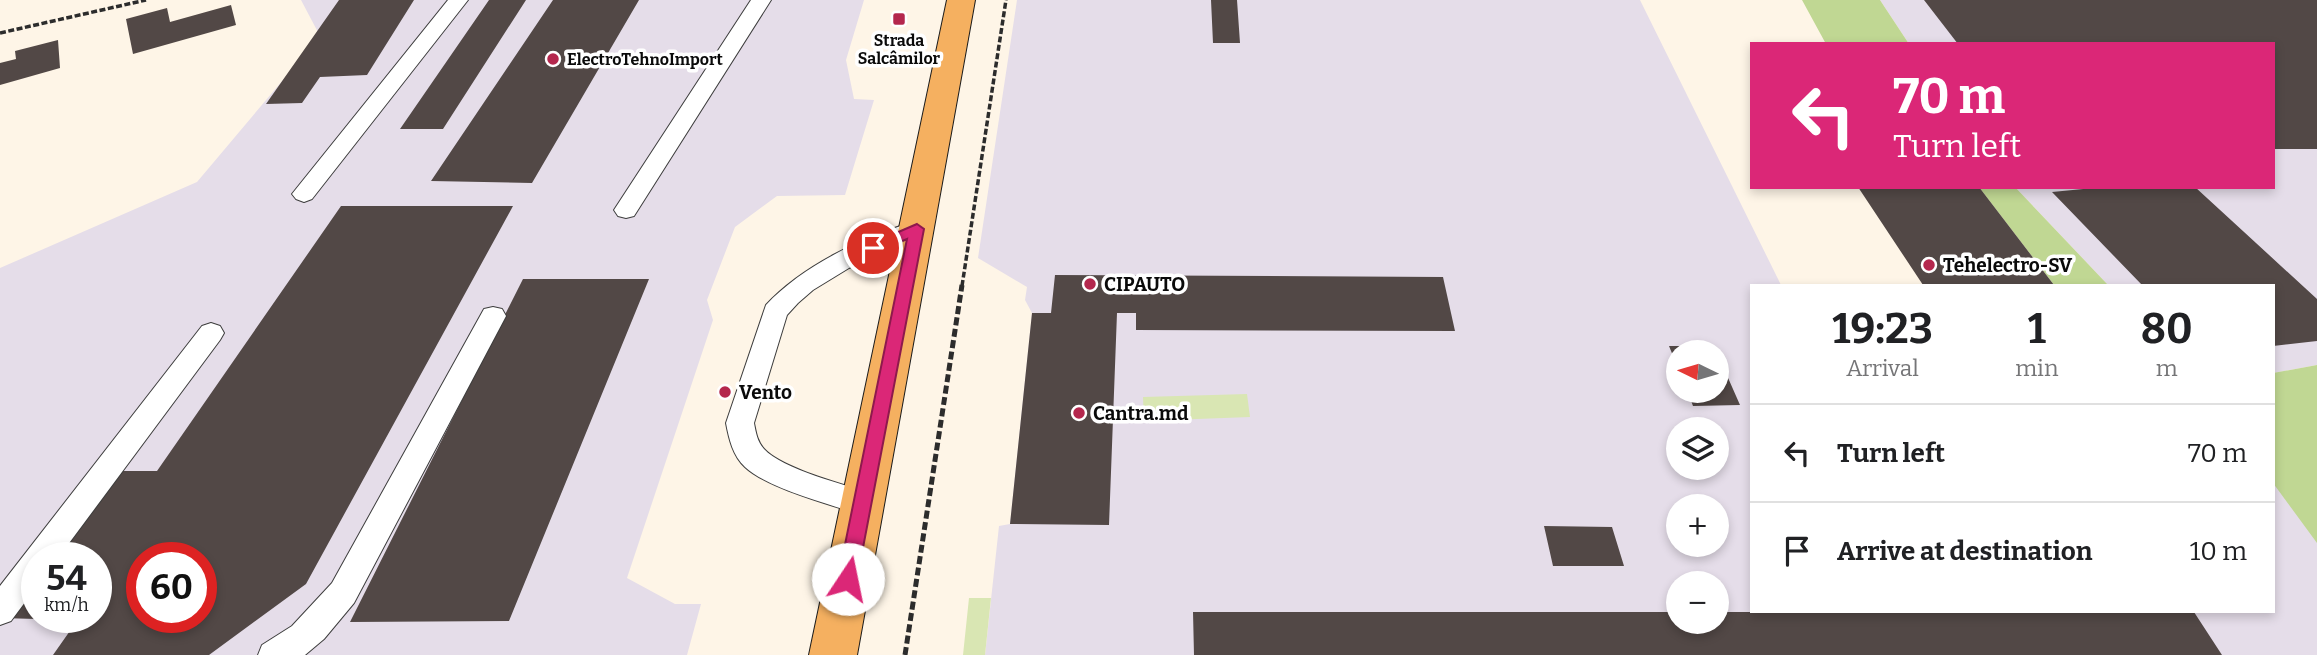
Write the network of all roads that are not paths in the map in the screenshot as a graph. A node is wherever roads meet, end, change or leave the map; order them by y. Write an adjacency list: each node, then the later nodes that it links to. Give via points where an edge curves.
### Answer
1 (458, 0): 4 (lane)
2 (761, 0): 5 (lane)
3 (961, 0): 6 (main road)
4 (304, 194)
5 (626, 210)
6 (917, 229): 9 (main road); 9 (lane, via 818,274 785,298 775,312 740,423 744,443 755,459 775,472)
7 (493, 316): 13 (lane, via 343,593 310,632)
8 (211, 333): 10 (lane)
9 (862, 503): 14 (main road)
10 (52, 542)
11 (21, 583): 12 (lane)
12 (0, 611)
13 (274, 655)
14 (833, 655)

